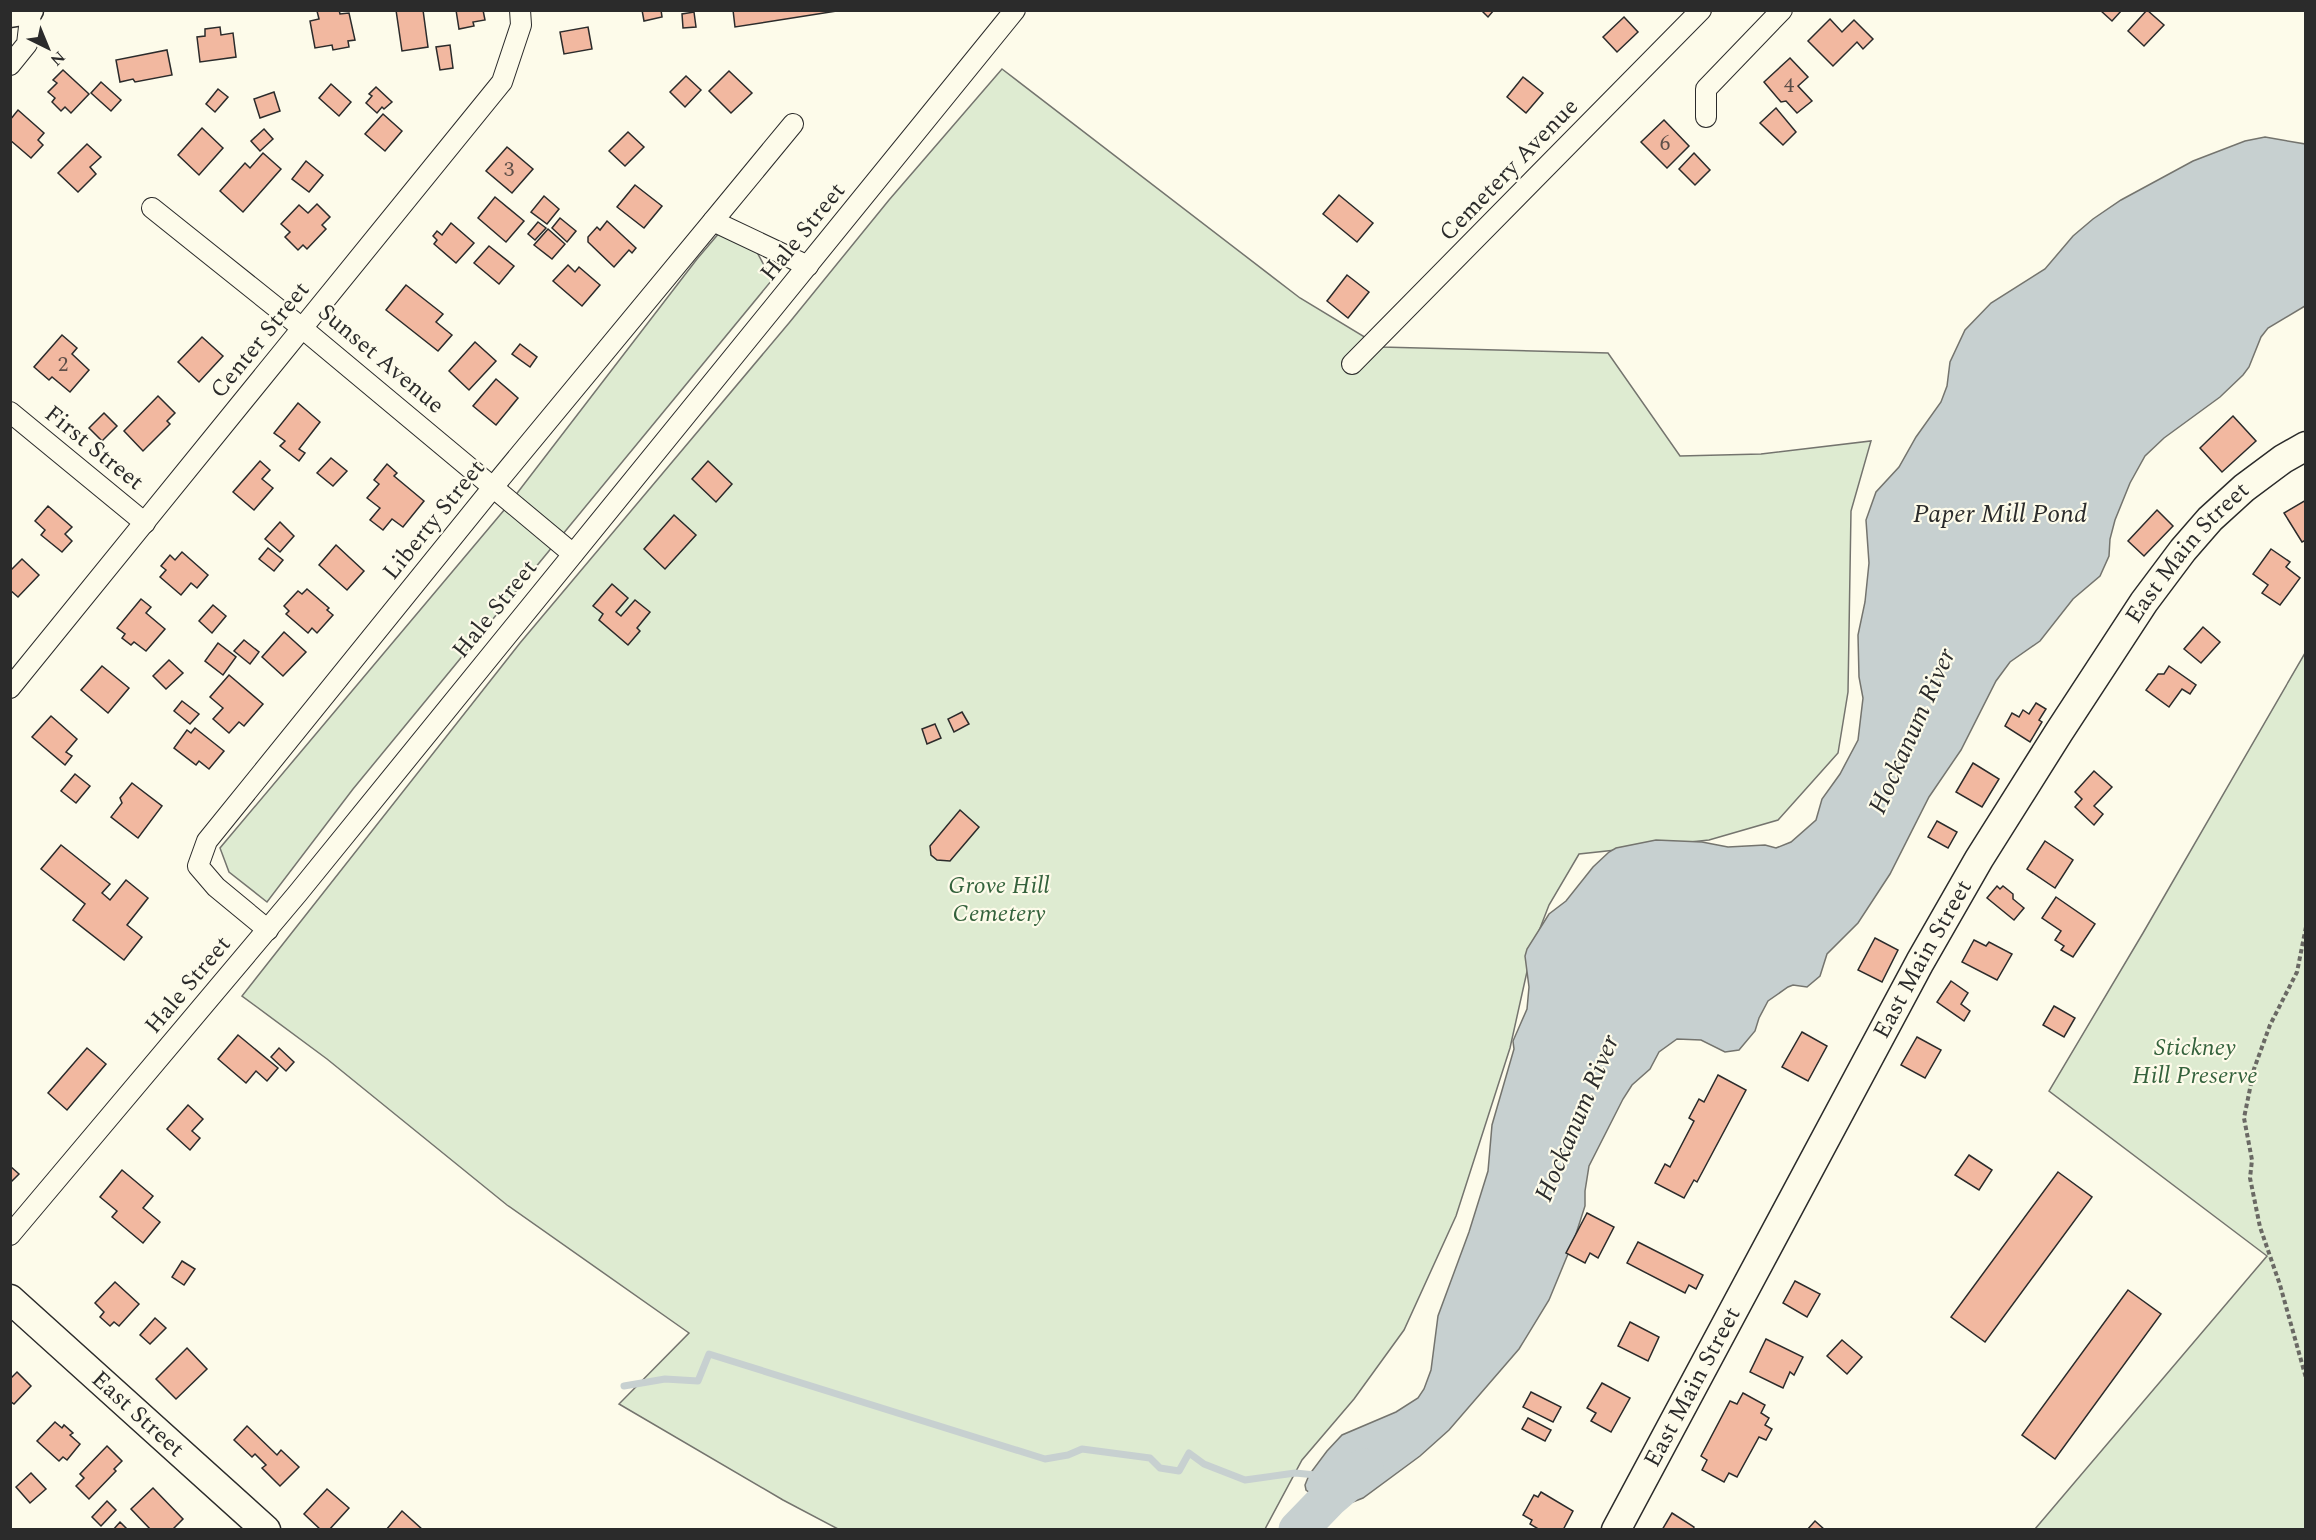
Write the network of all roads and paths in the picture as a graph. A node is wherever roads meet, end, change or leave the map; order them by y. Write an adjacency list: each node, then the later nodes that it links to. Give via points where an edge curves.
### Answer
1 (30, 10): 6 (main road); 7 (street, via 27,44)
2 (520, 10): 13 (street, Center Street, via 521,25 502,82)
3 (1015, 10): 12 (street, Hale Street)
4 (1701, 10): 14 (street, Cemetery Avenue)
5 (1782, 10): 8 (street, via 1706,89)
6 (10, 13)
7 (10, 65)
8 (1706, 117)
9 (793, 124): 11 (street, Liberty Street)
10 (152, 208): 13 (street, Sunset Avenue)
11 (713, 220): 12 (street); 17 (street, Liberty Street)
12 (808, 266): 19 (street, Hale Street)
13 (302, 328): 17 (street, Sunset Avenue); 18 (street, Center Street)
14 (1352, 364)
15 (10, 412): 18 (street, First Street)
16 (2306, 446): 27 (main road, East Main Street, via 2244,488 2189,542 2144,602 2059,732 1920,962)
17 (494, 486): 19 (street, Sunset Avenue); 22 (street, Liberty Street, via 207,841 198,866 216,887)
18 (145, 523): 20 (street, Center Street)
19 (573, 554): 22 (street, Hale Street)
20 (10, 688)
21 (2306, 927): 25 (path, via 2297,972 2270,1024 2254,1069 2244,1118 2259,1227)
22 (267, 930): 23 (street, Hale Street)
23 (10, 1235)
24 (10, 1299): 26 (main road, East Street)
25 (2306, 1378)
26 (266, 1530)
27 (1616, 1530)

